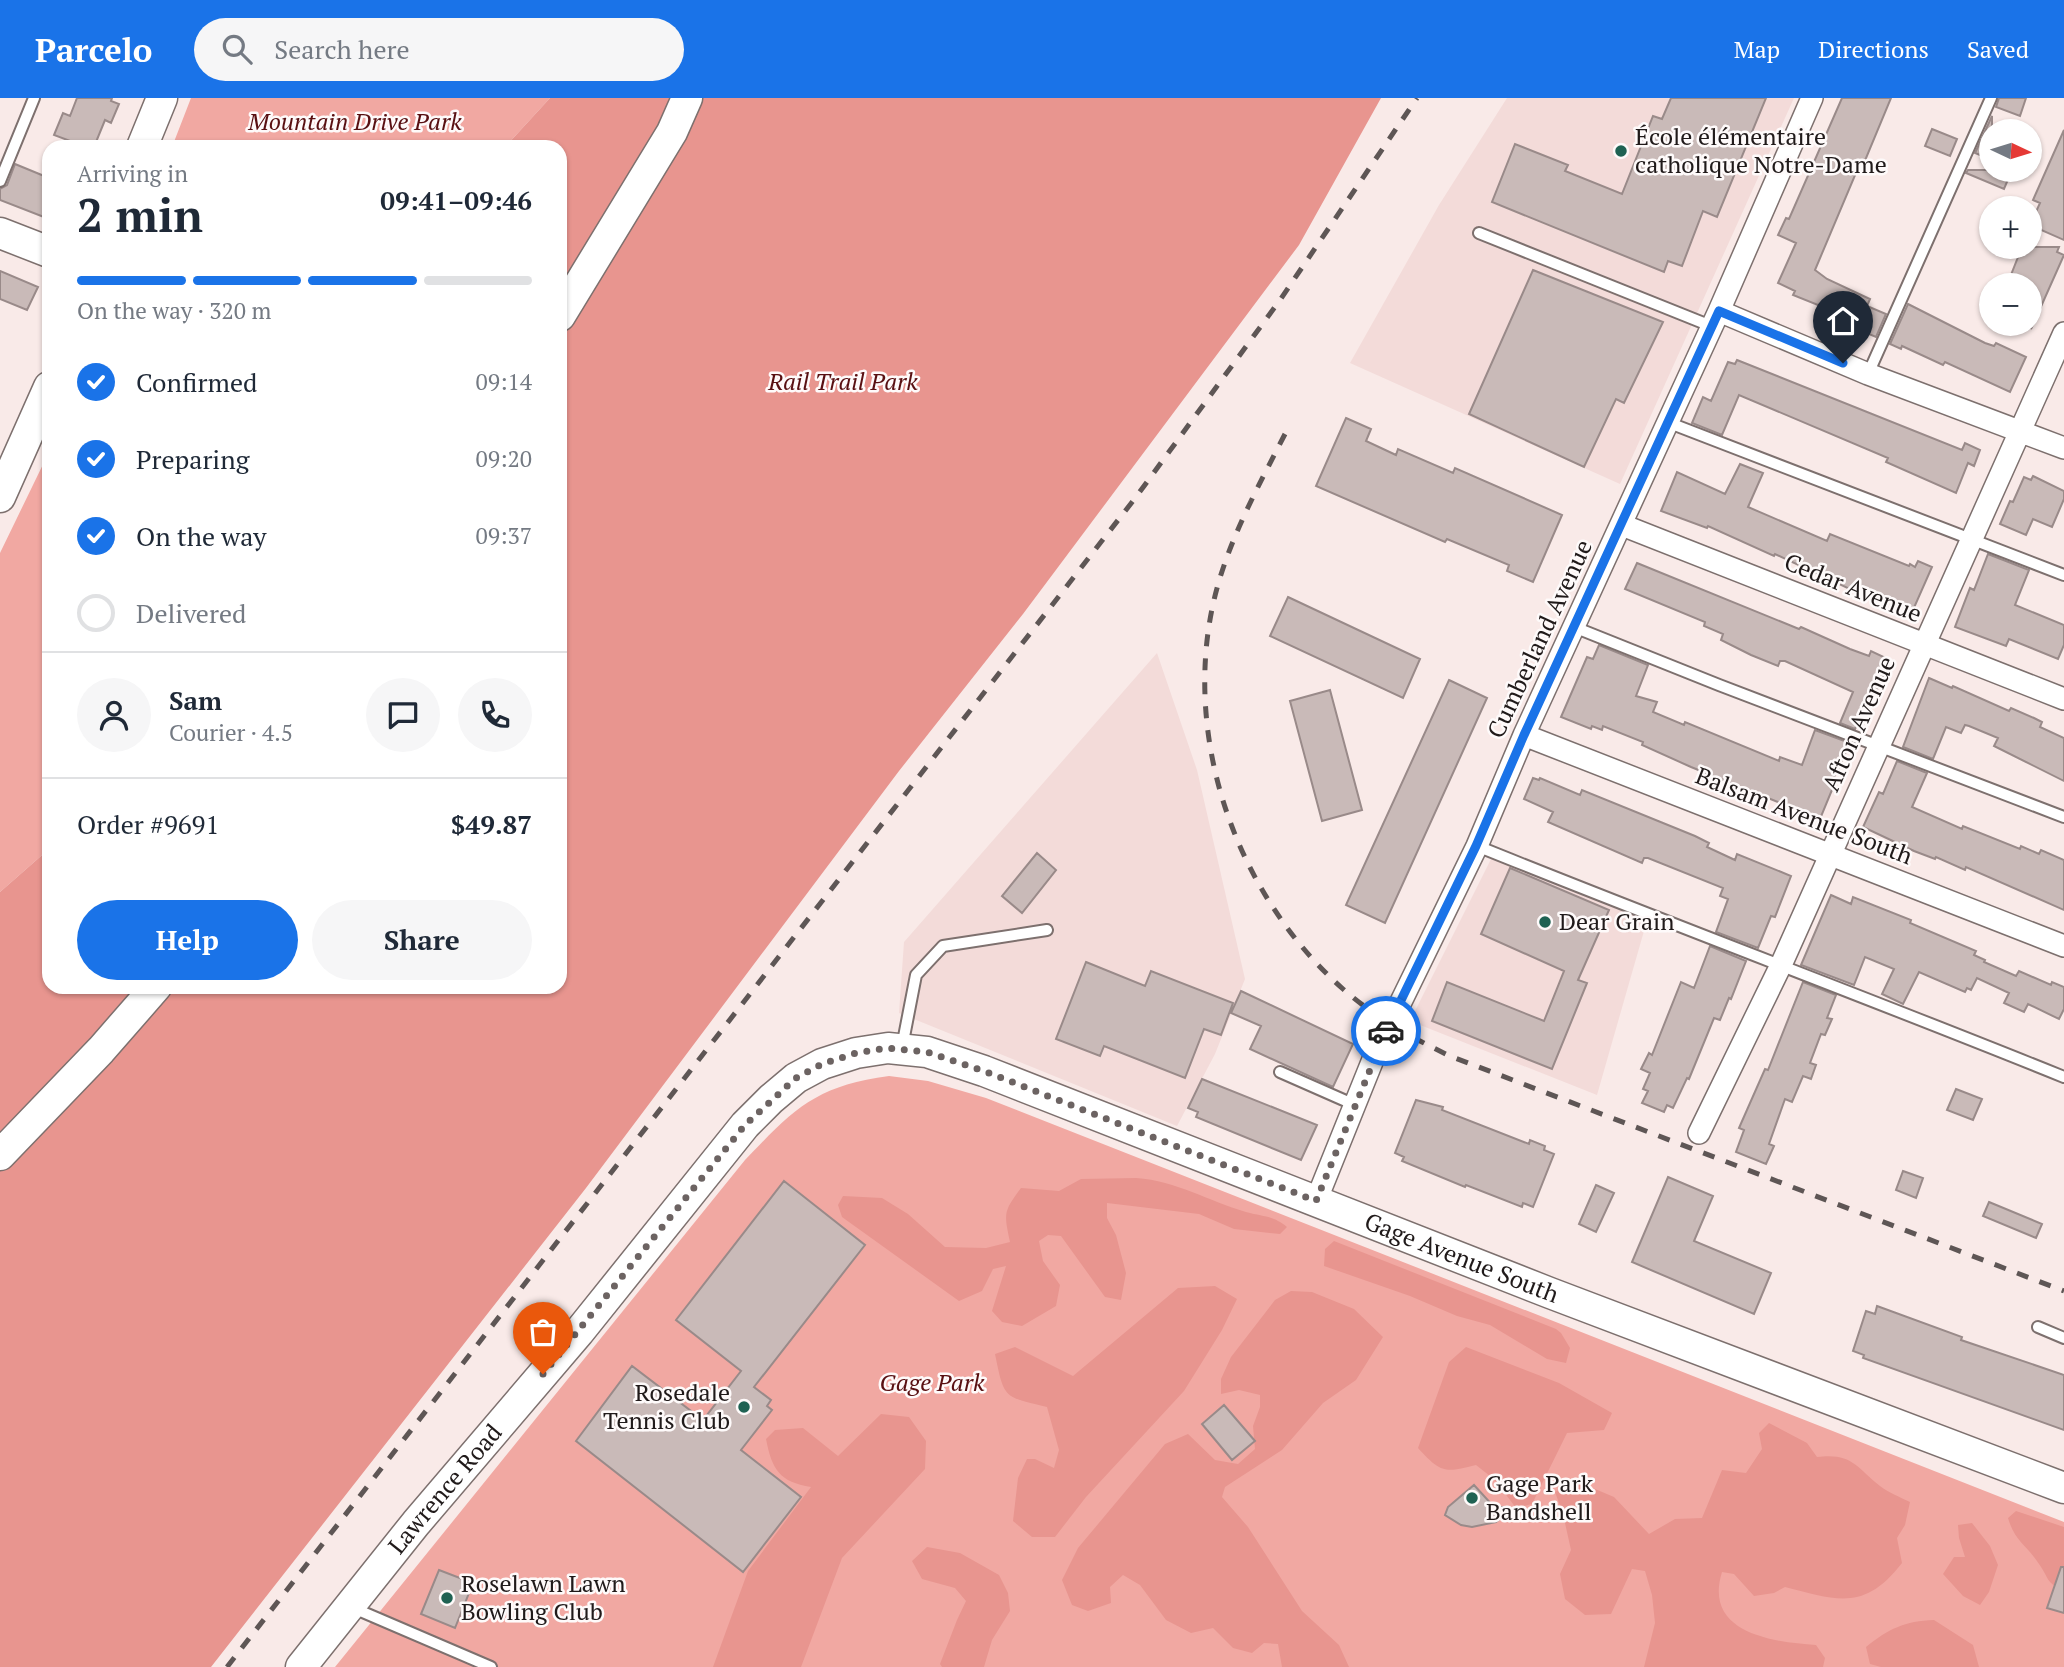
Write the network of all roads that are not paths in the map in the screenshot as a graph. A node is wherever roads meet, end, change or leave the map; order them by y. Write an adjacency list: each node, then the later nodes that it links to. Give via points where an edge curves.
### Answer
1 (34, 98): 7 (lane)
2 (162, 98): 6 (street)
3 (687, 98): 11 (street, via 672,132)
4 (1812, 98): 12 (street, Cumberland Avenue)
5 (1991, 98): 14 (lane)
6 (145, 140)
7 (0, 181)
8 (0, 233): 10 (street)
9 (1479, 233): 12 (lane)
10 (42, 249)
11 (567, 304)
12 (1715, 319): 14 (street); 16 (street, Cumberland Avenue)
13 (2064, 333): 17 (street, Afton Avenue)
14 (1868, 374): 17 (street)
15 (42, 403): 19 (street)
16 (1668, 422): 20 (street, Cumberland Avenue); 21 (lane)
17 (2021, 430): 18 (street); 21 (street, Afton Avenue)
18 (2064, 447)
19 (0, 497)
20 (1622, 525): 23 (street, Cumberland Avenue); 24 (street, Cedar Avenue)
21 (1971, 540): 22 (lane); 24 (street, Afton Avenue)
22 (2064, 575)
23 (1574, 627): 26 (street, Cumberland Avenue); 27 (lane)
24 (1923, 644): 25 (street, Cedar Avenue); 27 (street, Afton Avenue)
25 (2064, 699)
26 (1524, 735): 29 (street, Cumberland Avenue); 30 (street, Balsam Avenue South)
27 (1879, 745): 28 (lane); 30 (street, Afton Avenue)
28 (2064, 817)
29 (1476, 846): 33 (lane); 39 (street, Cumberland Avenue)
30 (1830, 855): 32 (street, Balsam Avenue South); 33 (street, Afton Avenue)
31 (1047, 930): 35 (lane, via 943,946 916,975)
32 (2064, 946)
33 (1781, 965): 38 (lane); 40 (street, Afton Avenue)
34 (150, 994): 41 (street)
35 (902, 1049): 36 (street, Gage Avenue South); 42 (street, Gage Avenue South, via 927,1052 984,1071)
36 (856, 1053): 46 (street, Lawrence Road, via 796,1078 745,1125)
37 (1280, 1072): 39 (lane)
38 (2064, 1077)
39 (1355, 1105): 42 (street, Cumberland Avenue)
40 (1699, 1133)
41 (0, 1155)
42 (1316, 1201): 45 (street, Gage Avenue South)
43 (2038, 1328): 44 (lane)
44 (2064, 1338)
45 (2064, 1488)
46 (349, 1606): 47 (street, Lawrence Road); 48 (lane)
47 (300, 1667)
48 (491, 1667)

